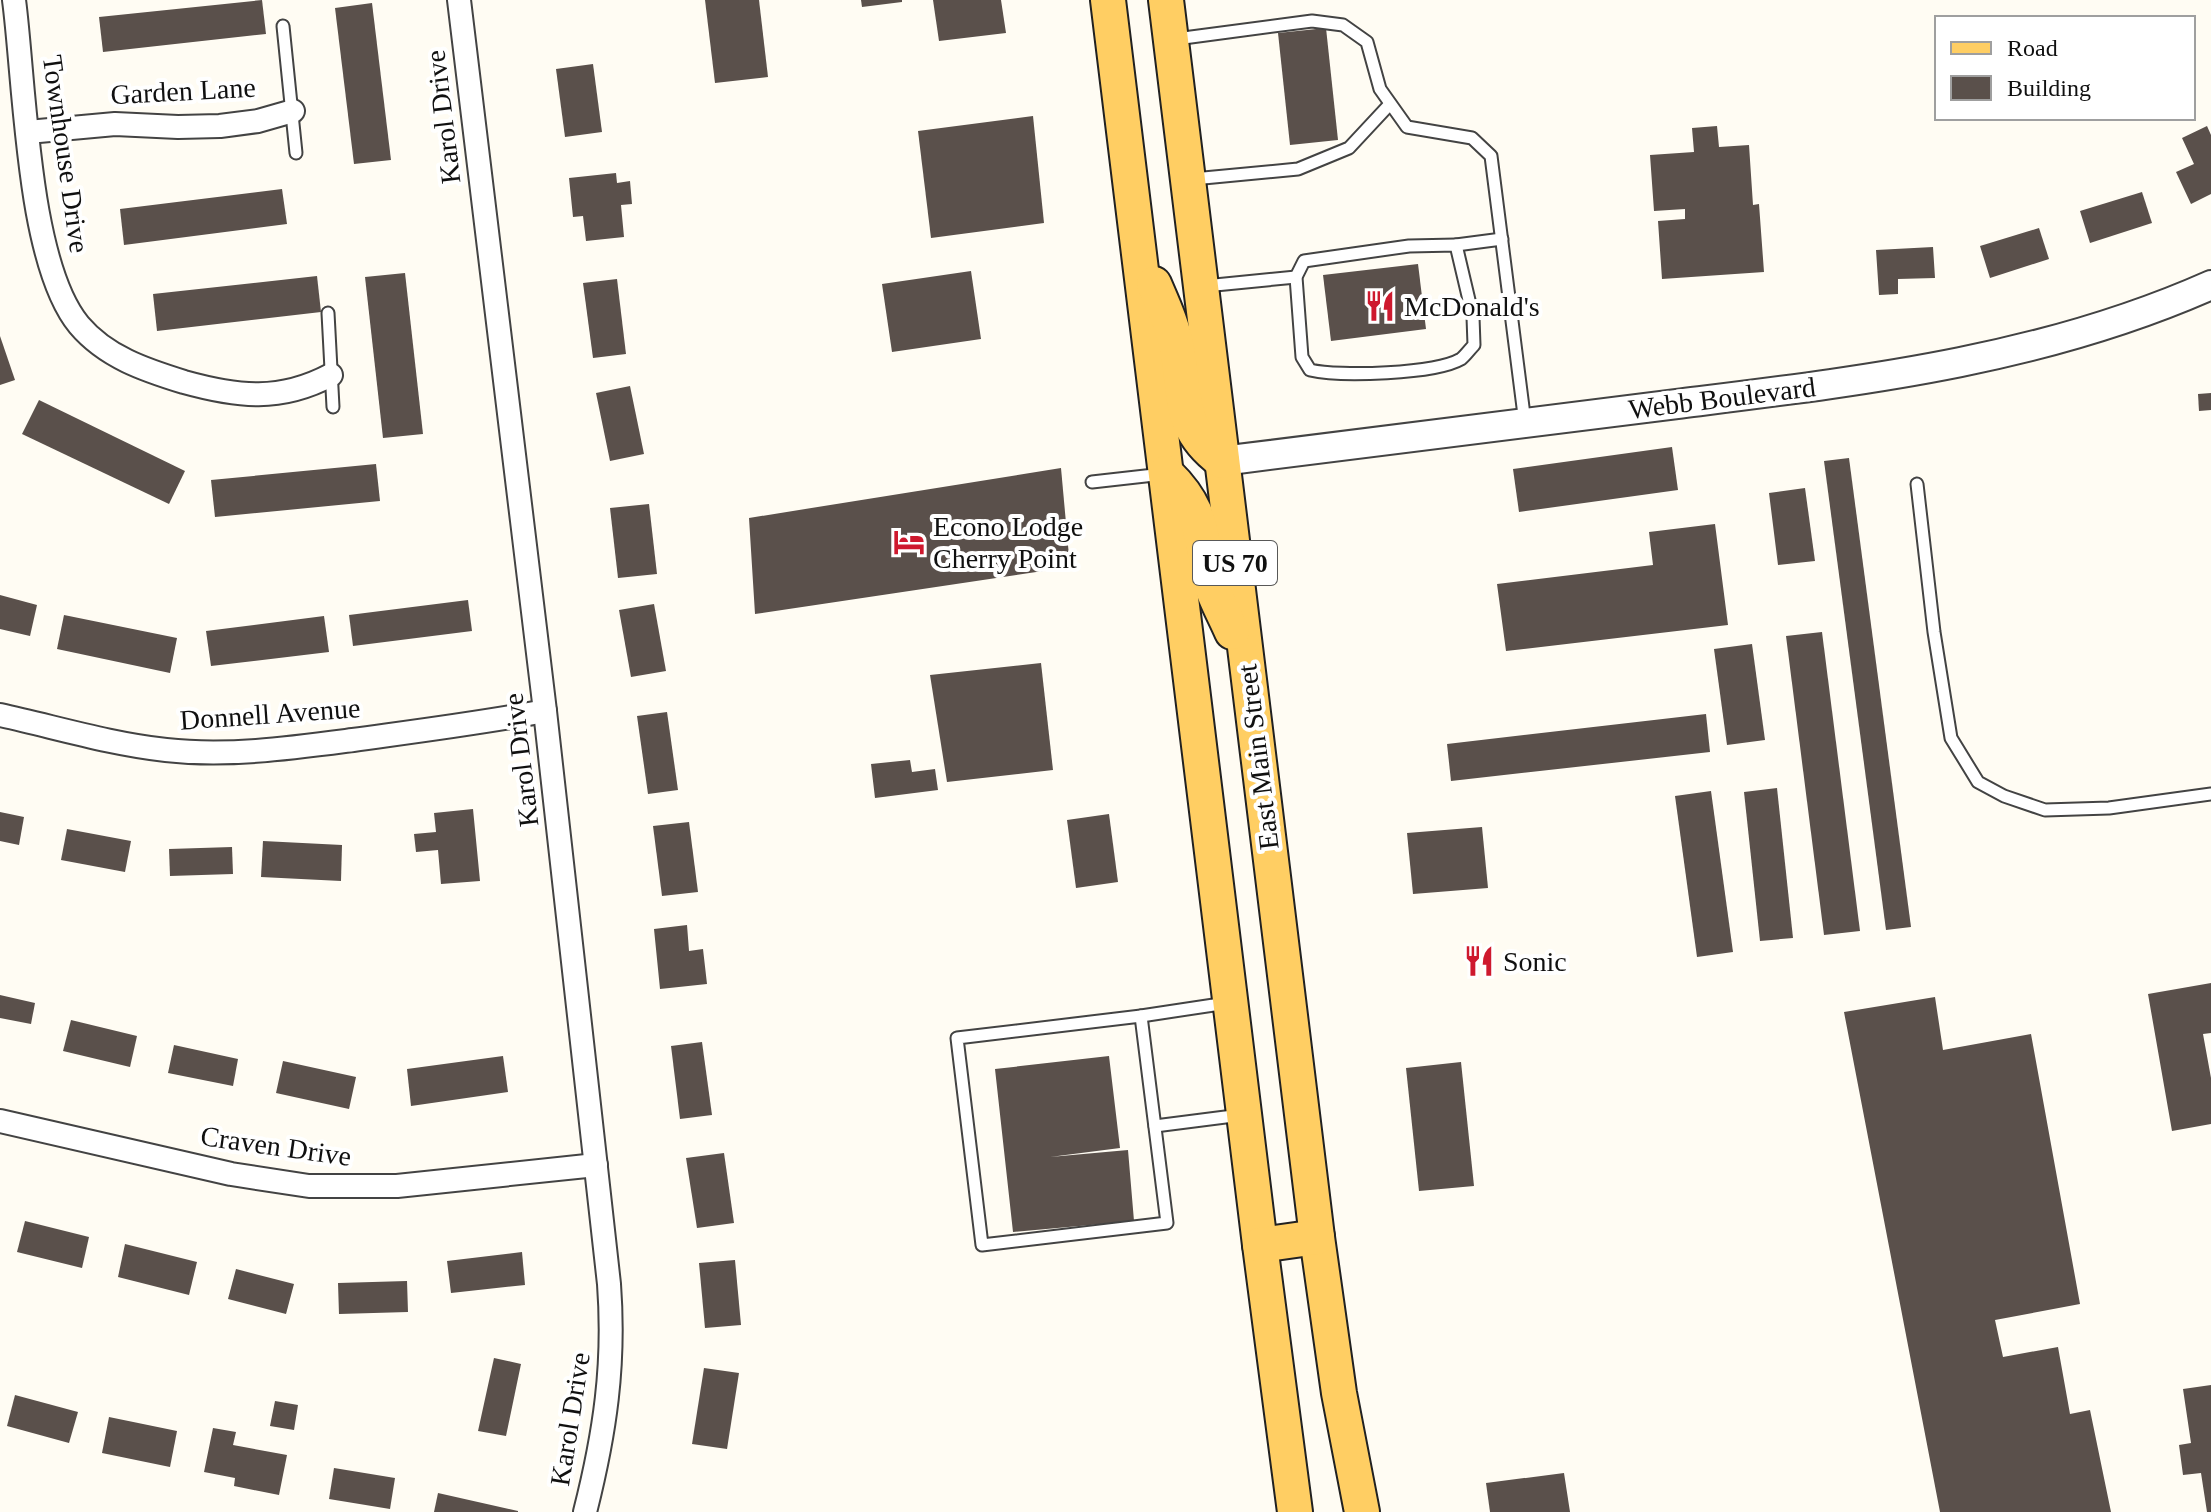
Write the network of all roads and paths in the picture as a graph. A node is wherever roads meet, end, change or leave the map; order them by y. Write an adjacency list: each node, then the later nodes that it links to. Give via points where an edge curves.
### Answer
1 (14, 0): 9 (street, Townhouse Drive)
2 (459, 0): 27 (street, Karol Drive)
3 (1108, 0): 13 (main road, East Main Street)
4 (1166, 0): 6 (main road, East Main Street)
5 (283, 26): 8 (lane)
6 (1171, 40): 7 (lane, via 1312,21 1343,25 1367,42 1380,89); 11 (main road, East Main Street)
7 (1390, 104): 11 (lane, via 1349,148 1298,169); 12 (lane, via 1407,127 1472,138 1491,156)
8 (293, 111): 9 (street, Garden Lane, via 220,126 115,124); 10 (lane)
9 (28, 132): 19 (street, Townhouse Drive, via 49,263 66,305 94,340 155,373 258,396 312,385)
10 (296, 153)
11 (1188, 180): 17 (main road, East Main Street)
12 (1502, 239): 14 (lane); 21 (lane)
13 (1137, 244): 22 (main road, via 1174,332 1187,419 1201,443); 23 (main road, East Main Street)
14 (1456, 245): 15 (lane, via 1304,261); 15 (lane, via 1474,345 1461,358 1431,368 1329,374 1310,370 1302,357)
15 (1296, 277): 17 (lane)
16 (2211, 285): 21 (street, Webb Boulevard, via 2089,332 1989,357 1801,389)
17 (1201, 286): 22 (main road, East Main Street)
18 (328, 313): 19 (lane)
19 (331, 375): 20 (lane)
20 (333, 407)
21 (1525, 423): 22 (street, Webb Boulevard)
22 (1222, 461): 26 (main road, East Main Street / US 70)
23 (1165, 473): 24 (lane); 26 (main road, via 1195,510 1213,588); 30 (main road, East Main Street)
24 (1092, 482)
25 (1917, 484): 29 (lane, via 1951,738 1978,782 2045,810 2109,808)
26 (1247, 664): 36 (main road, East Main Street)
27 (545, 711): 28 (street, Donnell Avenue, via 235,752 167,751); 35 (street, Karol Drive)
28 (0, 715)
29 (2211, 794)
30 (1230, 1002): 31 (lane); 32 (main road, East Main Street)
31 (1141, 1016): 34 (lane); 34 (lane, via 957,1038 982,1245 1167,1223)
32 (1244, 1114): 34 (lane); 37 (main road, East Main Street)
33 (0, 1121): 35 (street, Craven Drive, via 231,1174 309,1186 397,1186)
34 (1155, 1126)
35 (596, 1165): 38 (street, Karol Drive, via 612,1358 600,1451)
36 (1317, 1237): 37 (main road); 40 (main road, East Main Street)
37 (1260, 1245): 39 (main road, East Main Street)
38 (585, 1512)
39 (1295, 1512)
40 (1362, 1512)

